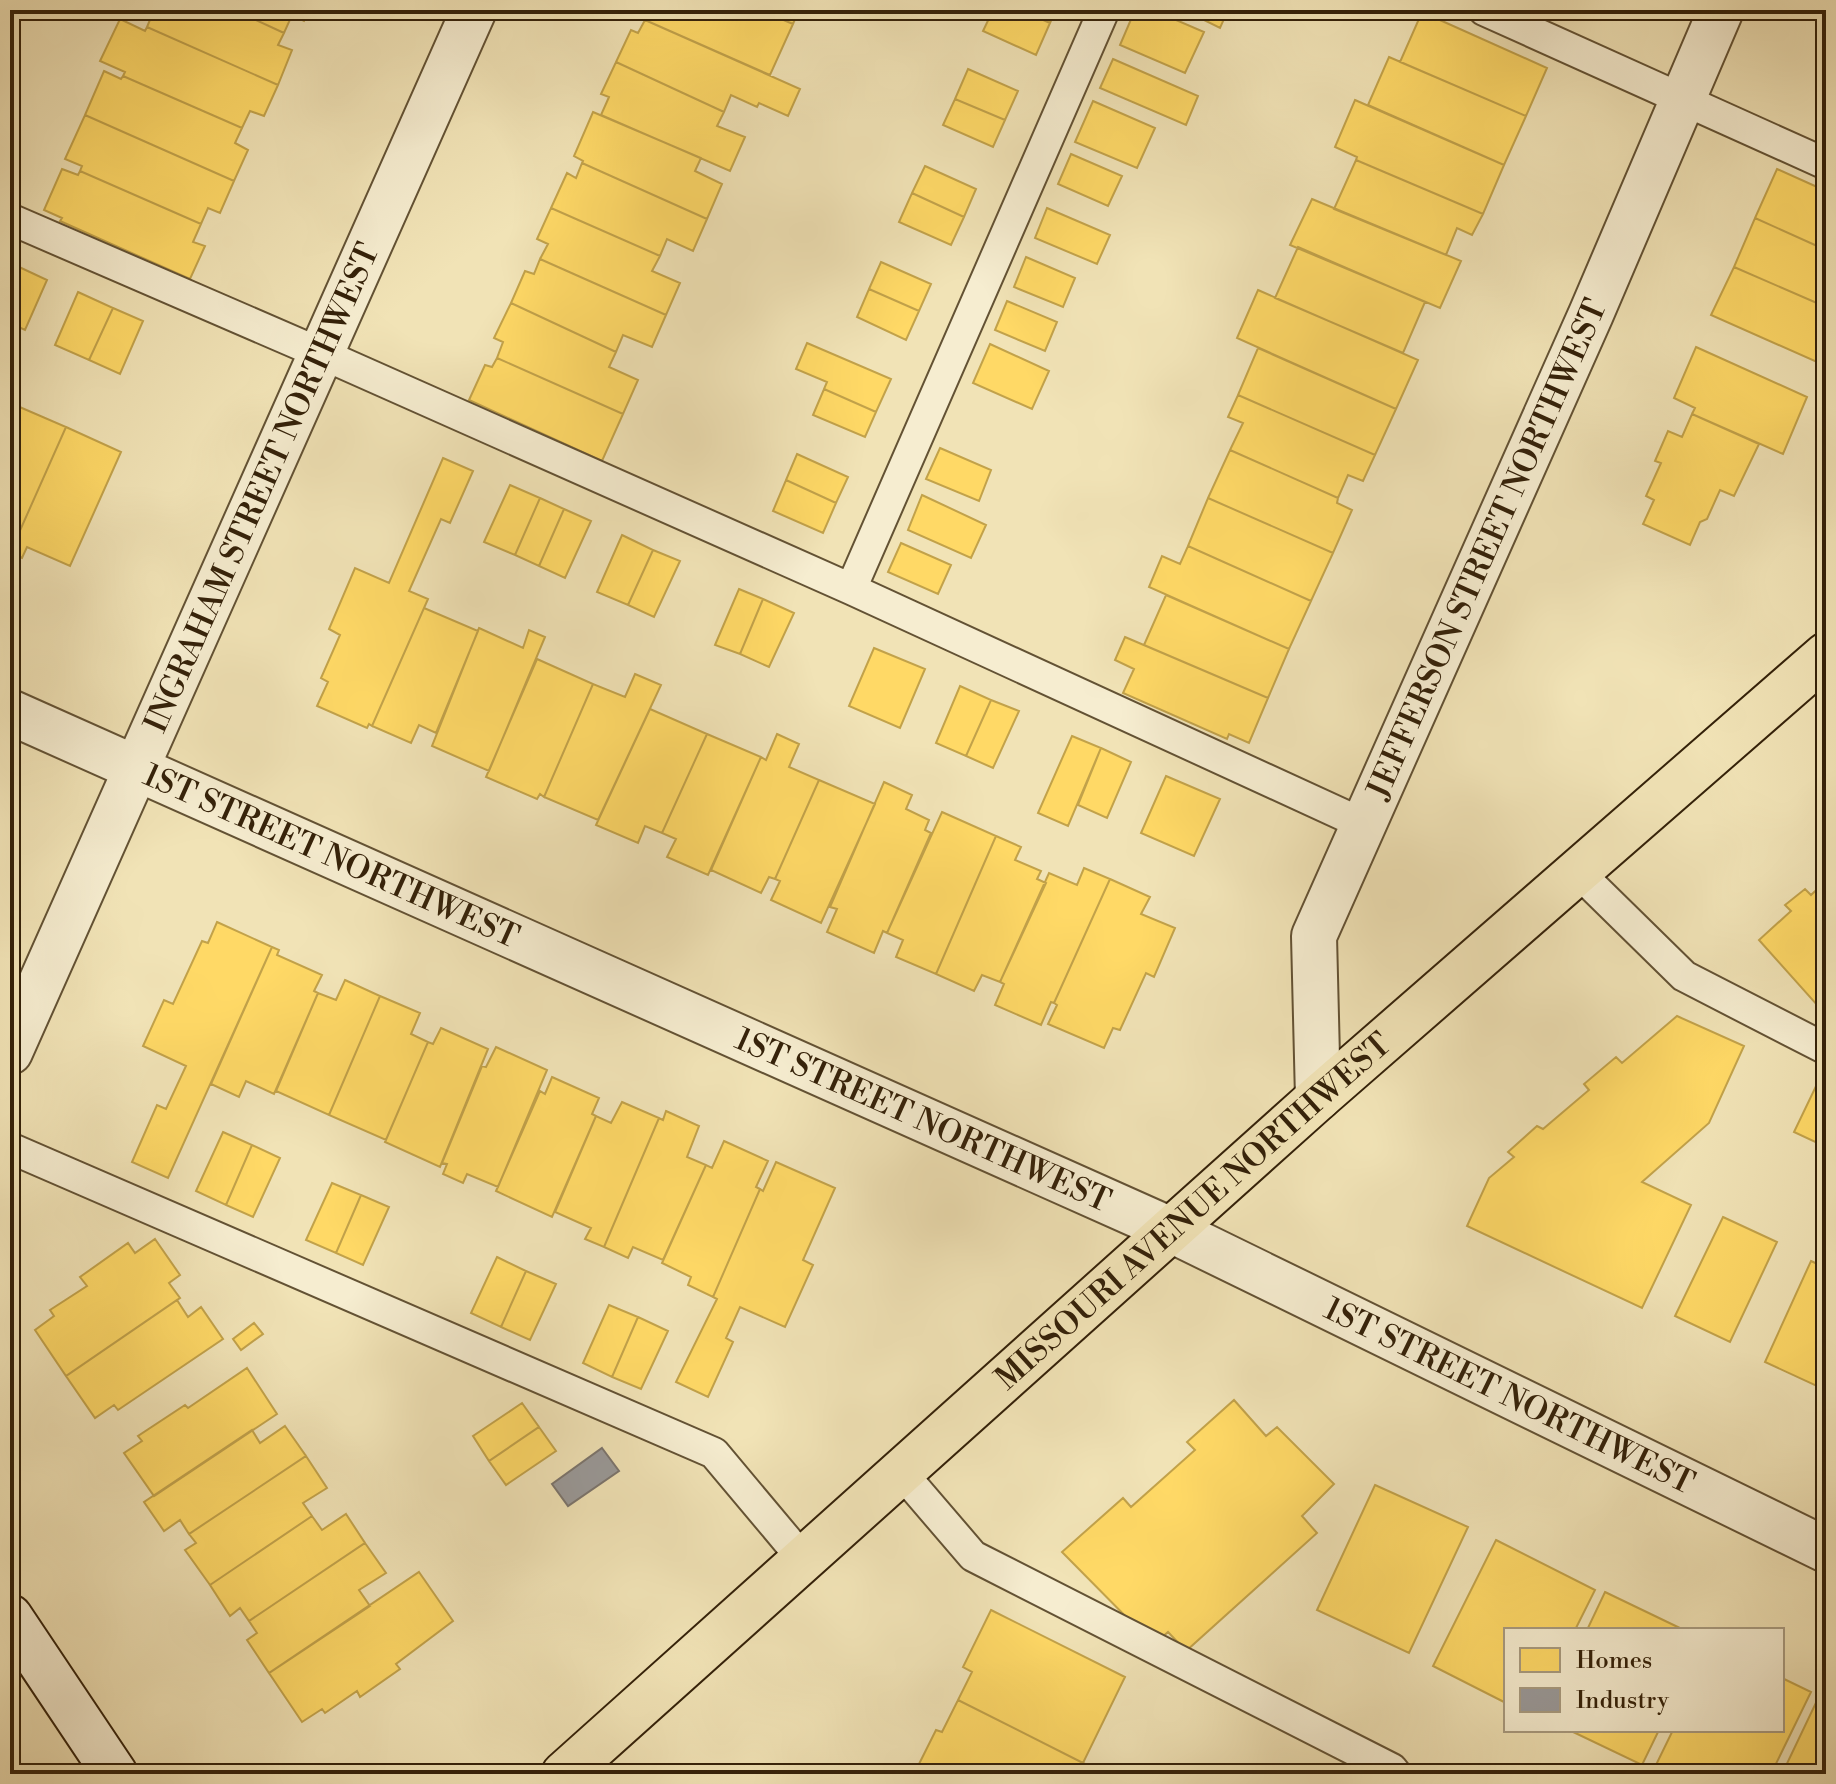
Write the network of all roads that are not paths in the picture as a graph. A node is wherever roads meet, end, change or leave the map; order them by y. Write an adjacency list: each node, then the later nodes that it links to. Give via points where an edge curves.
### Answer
1 (474, 10): 8 (street, INGRAHAM STREET NORTHWEST)
2 (1104, 10): 9 (lane)
3 (1484, 10): 5 (lane)
4 (1721, 10): 5 (street, JEFFERSON STREET NORTHWEST)
5 (1682, 98): 6 (lane); 13 (street, JEFFERSON STREET NORTHWEST)
6 (1826, 164)
7 (10, 219): 8 (lane)
8 (322, 354): 9 (lane); 12 (street, INGRAHAM STREET NORTHWEST)
9 (851, 589): 13 (lane)
10 (1826, 655): 14 (main road, MISSOURI AVENUE NORTHWEST)
11 (10, 712): 12 (street, 1ST STREET NORTHWEST)
12 (136, 770): 16 (street, INGRAHAM STREET NORTHWEST); 19 (street, 1ST STREET NORTHWEST)
13 (1363, 824): 17 (street, JEFFERSON STREET NORTHWEST, via 1314,936)
14 (1578, 872): 15 (lane, via 1684,976); 17 (main road, MISSOURI AVENUE NORTHWEST)
15 (1826, 1049)
16 (10, 1052)
17 (1318, 1098): 19 (main road, MISSOURI AVENUE NORTHWEST)
18 (10, 1148): 22 (lane, via 714,1453)
19 (1171, 1230): 20 (main road, MISSOURI AVENUE NORTHWEST); 21 (street, 1ST STREET NORTHWEST)
20 (901, 1472): 22 (main road, MISSOURI AVENUE NORTHWEST); 26 (lane, via 973,1556)
21 (1826, 1550)
22 (802, 1558): 25 (main road, MISSOURI AVENUE NORTHWEST)
23 (10, 1617): 24 (street)
24 (115, 1774)
25 (564, 1774)
26 (1396, 1774)

